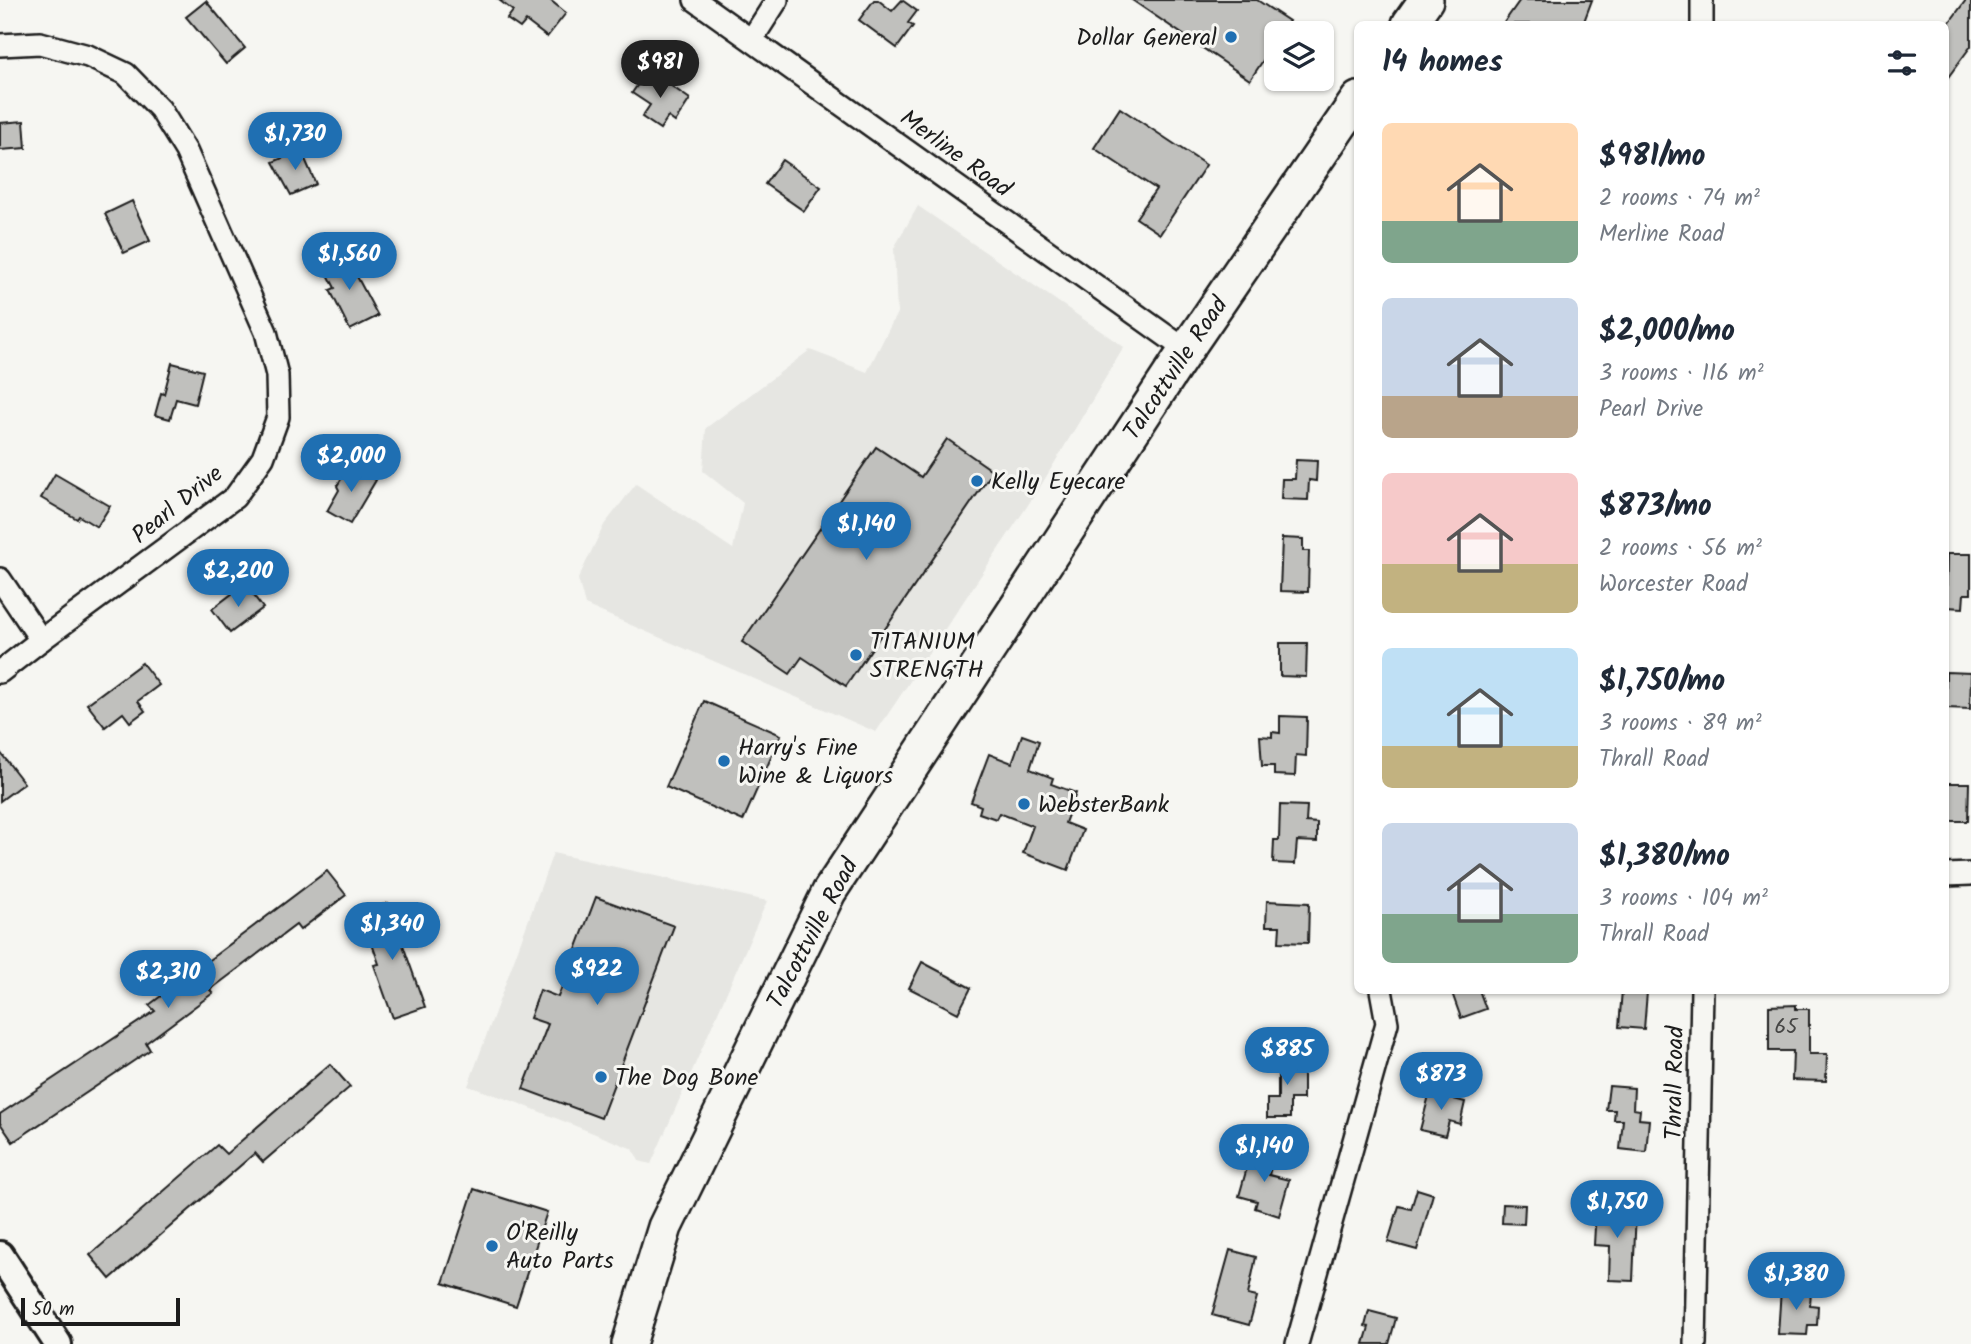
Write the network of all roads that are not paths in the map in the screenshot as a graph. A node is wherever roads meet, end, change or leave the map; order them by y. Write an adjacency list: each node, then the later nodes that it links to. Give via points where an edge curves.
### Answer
1 (695, 0): 7 (street, Merline Road)
2 (777, 0): 7 (street)
3 (1426, 0): 5 (main road)
4 (1702, 0): 6 (street)
5 (1411, 21)
6 (1702, 21)
7 (752, 39): 10 (street, Merline Road)
8 (0, 45): 12 (street, Pearl Drive, via 40,43 88,57 126,74 160,109 186,151 266,332 277,375 278,417 263,458 235,497)
9 (1354, 105): 10 (main road, Talcottville Road)
10 (1186, 350): 20 (main road, Talcottville Road, via 829,892 665,1227)
11 (0, 579): 12 (street)
12 (41, 640): 13 (street, Pearl Drive)
13 (0, 672)
14 (1971, 874): 15 (street)
15 (1949, 875)
16 (1382, 994): 21 (street, via 1387,1023)
17 (1702, 994): 22 (street, Thrall Road)
18 (0, 1255): 19 (street)
19 (58, 1344)
20 (629, 1344)
21 (1297, 1344)
22 (1695, 1344)

